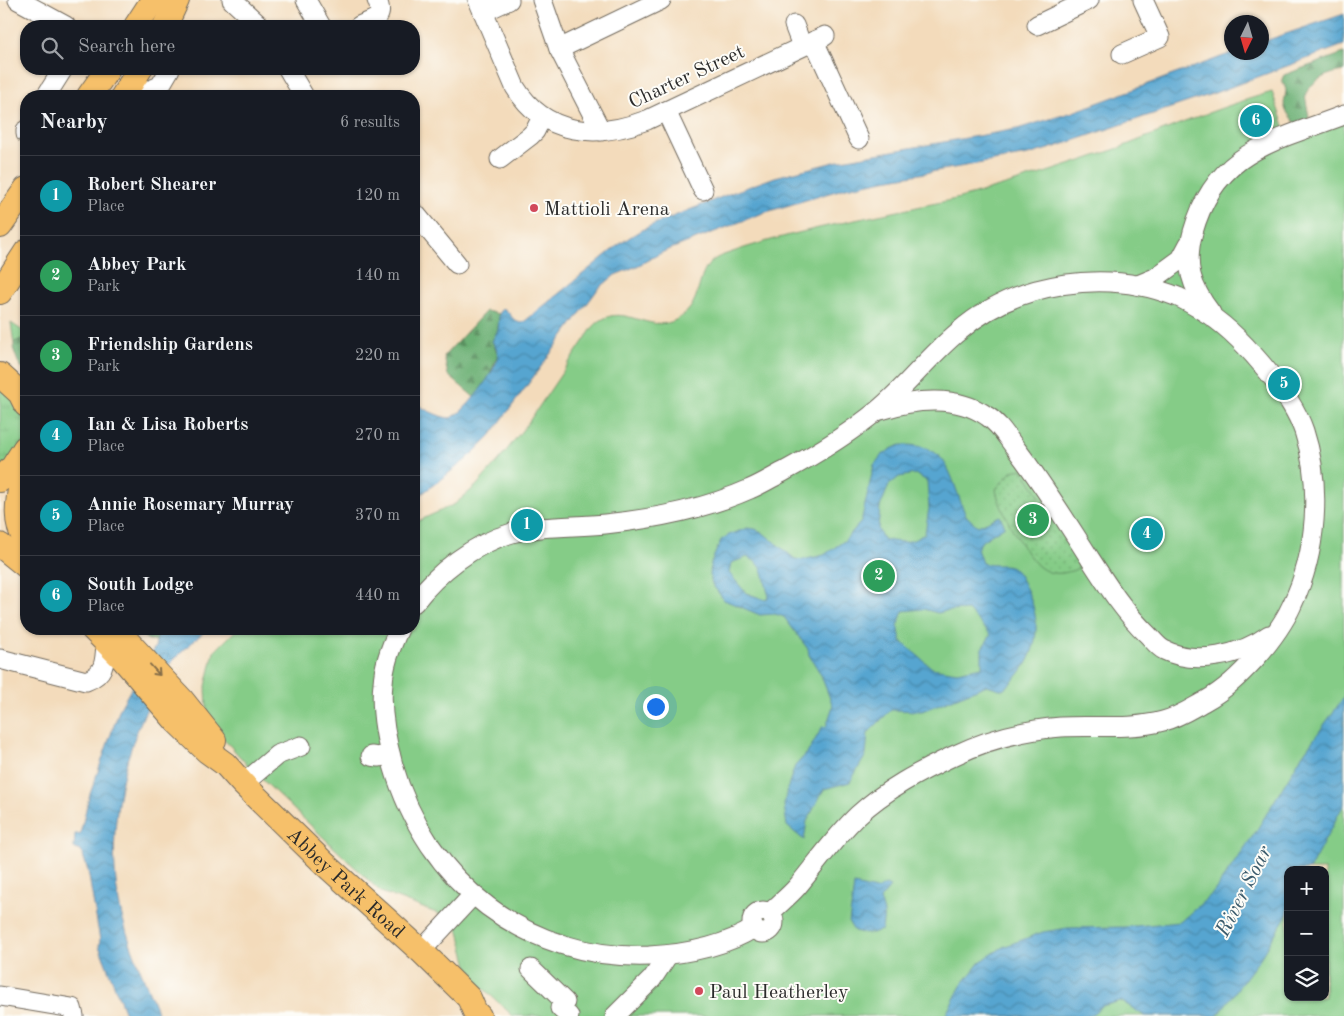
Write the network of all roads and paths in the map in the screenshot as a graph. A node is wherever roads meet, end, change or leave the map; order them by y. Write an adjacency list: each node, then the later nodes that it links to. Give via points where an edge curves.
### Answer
1 (18, 0): 13 (street)
2 (153, 0): 14 (main road)
3 (177, 0): 15 (main road)
4 (232, 0): 16 (street)
5 (306, 0): 17 (street)
6 (377, 0): 18 (street, via 381,13)
7 (509, 0): 12 (street)
8 (542, 0): 22 (street)
9 (661, 0): 22 (street)
10 (1089, 0): 20 (street)
11 (1142, 0): 23 (street, via 1160,37)
12 (481, 6): 36 (street, Charter Street, via 515,87 523,100)
13 (55, 20)
14 (140, 20)
15 (168, 20)
16 (254, 20)
17 (318, 20)
18 (372, 20)
19 (794, 25): 21 (street)
20 (1037, 25)
21 (814, 41): 34 (street, Charter Street); 38 (street)
22 (560, 49): 37 (street)
23 (1122, 54)
24 (59, 75): 29 (street)
25 (104, 75): 30 (main road)
26 (136, 75): 31 (main road)
27 (166, 75): 32 (street, via 160,86)
28 (292, 75): 33 (street)
29 (50, 90)
30 (94, 90)
31 (127, 90)
32 (150, 90)
33 (300, 90)
34 (666, 111): 37 (street, Charter Street, via 630,126); 40 (street)
35 (1344, 116): 44 (street, via 1257,149 1233,165 1222,175 1204,204)
36 (542, 117): 37 (street, Charter Street, via 569,128); 39 (street, via 535,131)
37 (601, 132)
38 (858, 139)
39 (500, 159)
40 (703, 190)
41 (20, 198): 43 (main road)
42 (420, 219): 46 (street)
43 (0, 226)
44 (1190, 243): 47 (street, via 1182,259 1155,278); 49 (street, via 1192,283)
45 (20, 261): 48 (main road)
46 (457, 264)
47 (1138, 285): 49 (street, via 1178,297); 52 (street, via 1090,282 1020,294 959,330)
48 (0, 292)
49 (1216, 318): 60 (street, via 1278,384 1302,426 1312,462 1312,530 1306,566 1294,603)
50 (0, 375): 51 (main road)
51 (20, 393)
52 (875, 412): 59 (street, via 824,448 750,489 659,516 511,534 482,546 451,565); 60 (street, via 899,405 944,402 968,406 992,420 1036,476 1121,607 1163,650 1188,657 1241,650)
53 (20, 453): 54 (main road)
54 (0, 480)
55 (20, 490): 56 (main road)
56 (20, 530)
57 (0, 545): 58 (main road)
58 (20, 561)
59 (420, 596)
60 (1281, 626): 70 (street, via 1235,680 1218,694 1174,718 1140,725 1058,727 1018,733 956,754 912,777 888,790 859,814 795,889 770,913 775,922 772,929 763,933 754,928 723,942)
61 (397, 635): 65 (street, via 382,683)
62 (114, 640): 63 (street, via 100,673 86,681); 67 (main road, Abbey Park Road, via 216,743 225,764)
63 (0, 659)
64 (301, 746): 67 (street, via 277,755)
65 (390, 754): 66 (street); 68 (street, via 415,822 434,851)
66 (371, 756)
67 (243, 784): 69 (main road, Abbey Park Road)
68 (473, 895): 69 (street); 70 (street, via 524,930 568,946 615,955)
69 (421, 951): 73 (main road, Abbey Park Road)
70 (668, 955): 77 (street, via 652,979)
71 (531, 970): 74 (street, via 565,1002)
72 (0, 996): 75 (street, via 72,1008)
73 (474, 1007): 76 (main road, Abbey Park Road, via 482,1002)
74 (561, 1013)
75 (74, 1016)
76 (496, 1016)
77 (615, 1016)

